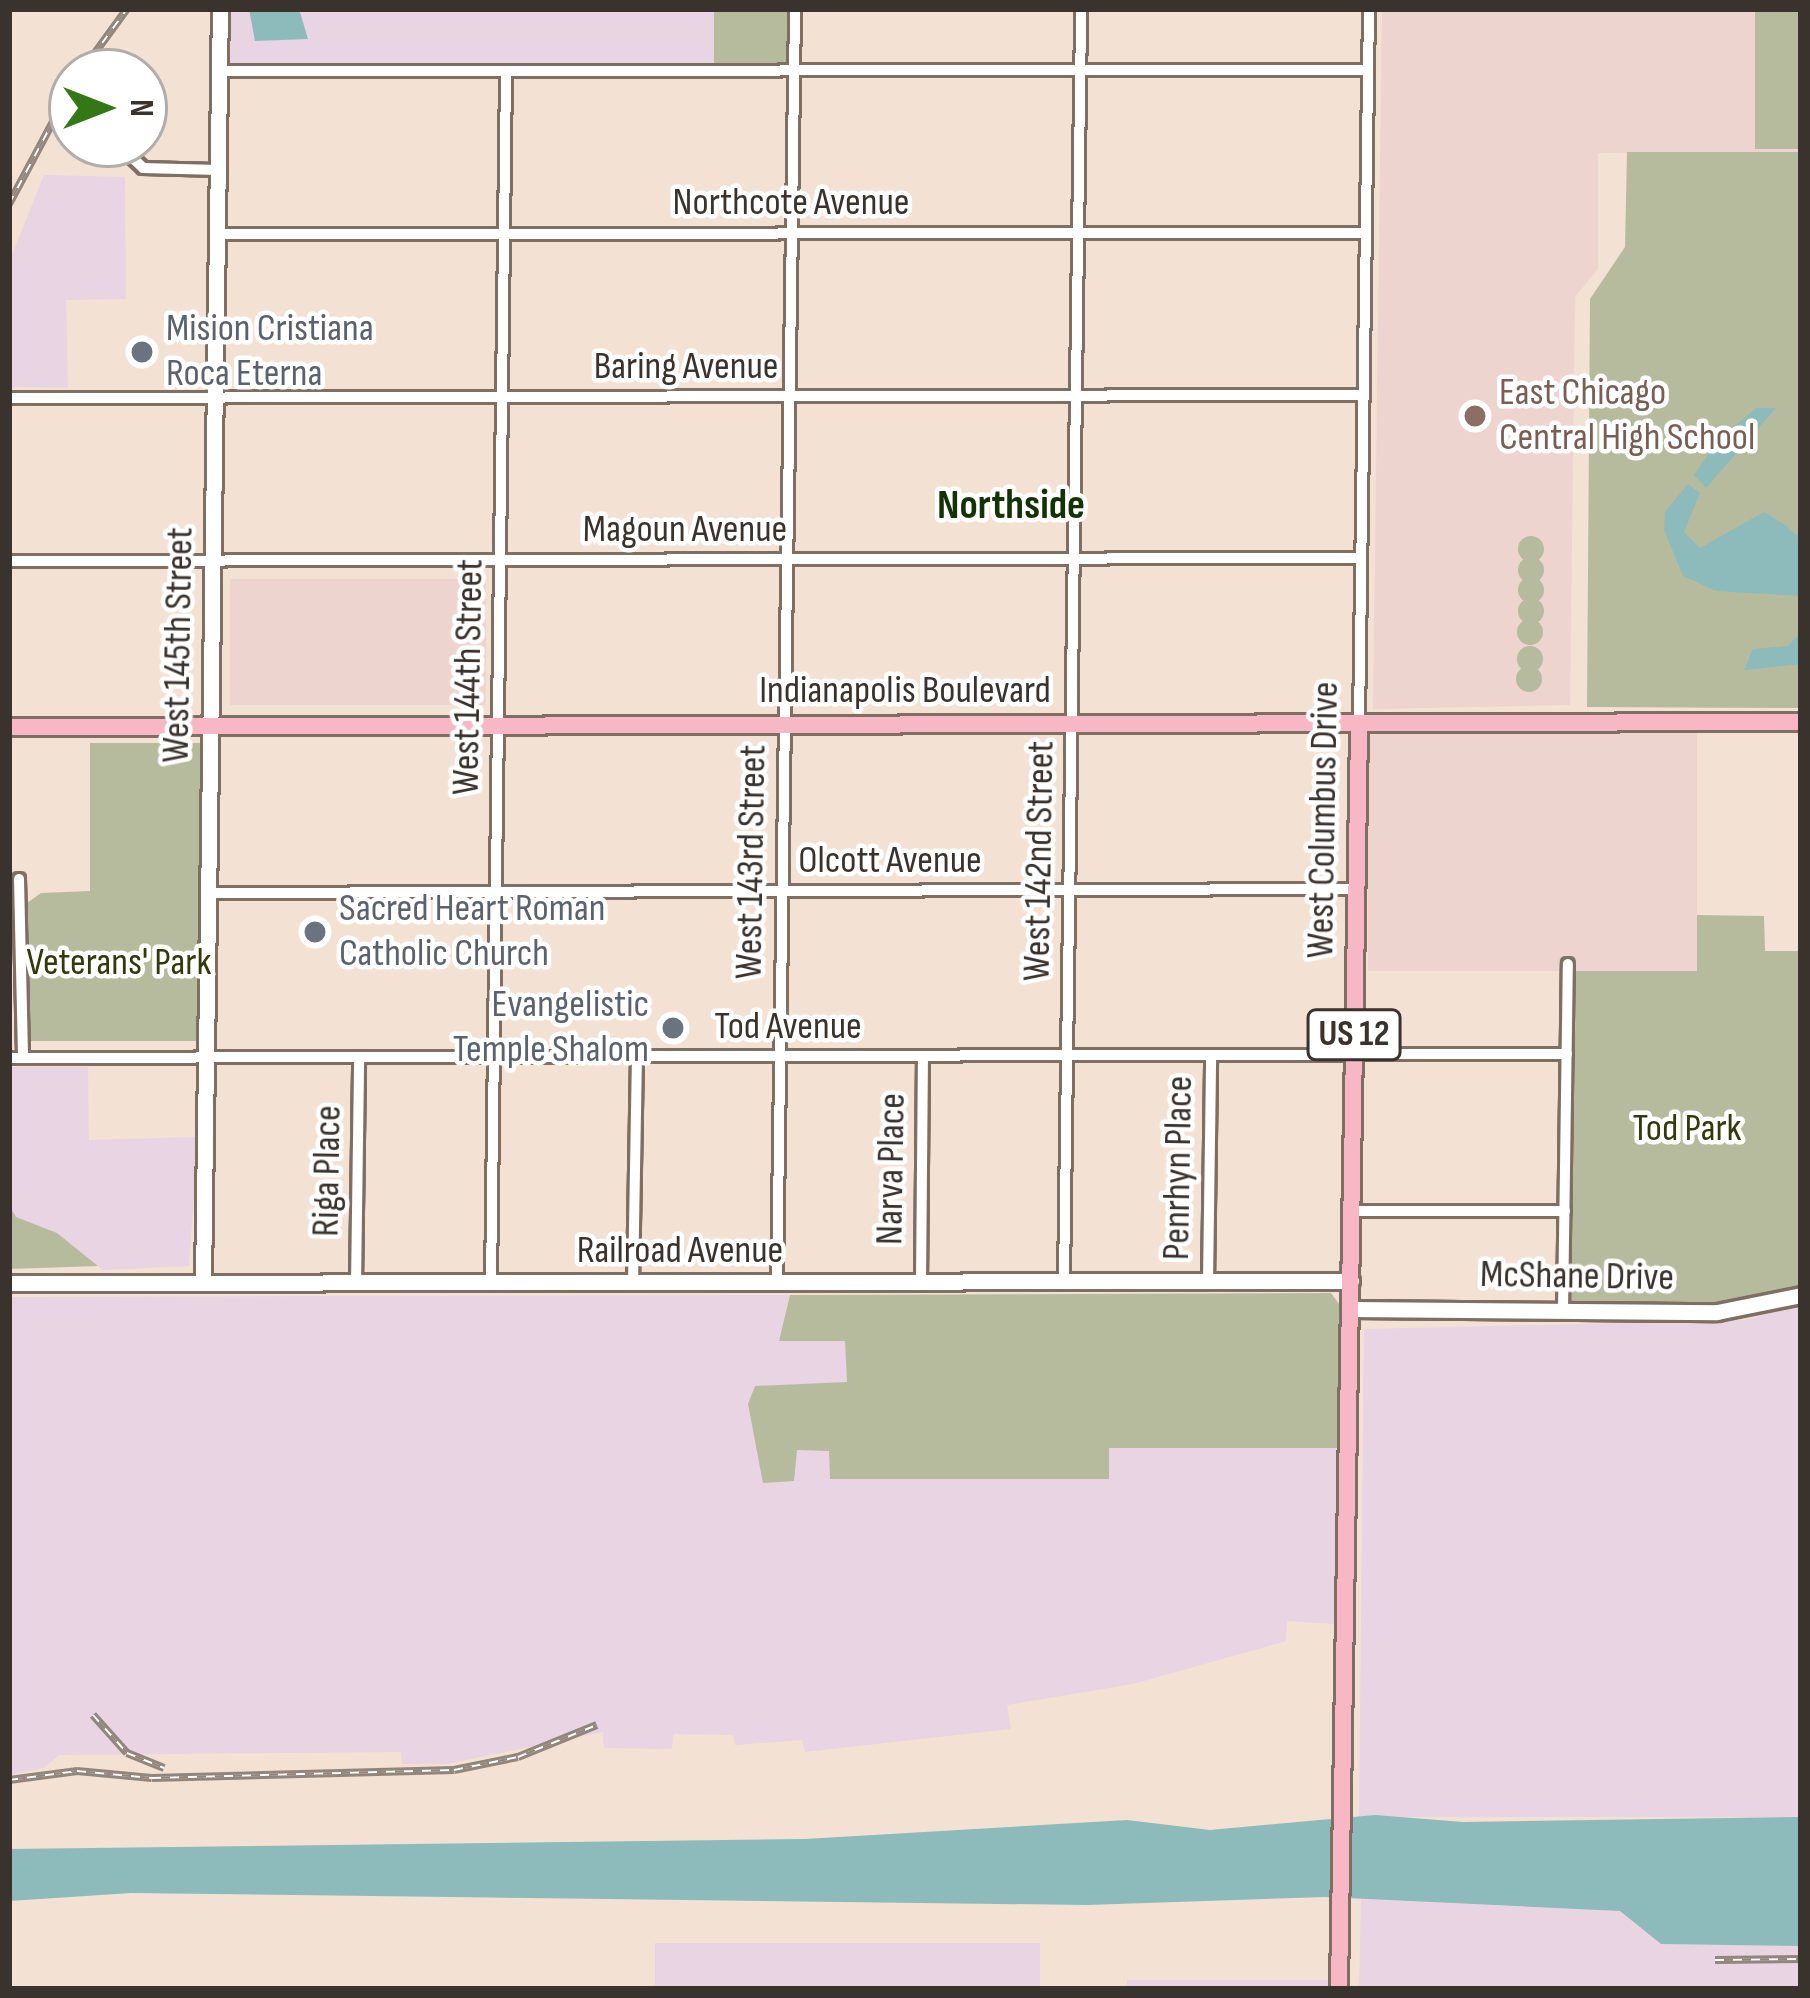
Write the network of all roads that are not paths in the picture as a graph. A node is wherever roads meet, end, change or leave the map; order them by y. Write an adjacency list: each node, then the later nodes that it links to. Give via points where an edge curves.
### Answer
1 (220, 9): 8 (street, West 145th Street)
2 (795, 9): 5 (street, West 143rd Street)
3 (1081, 9): 6 (street, West 142nd Street)
4 (1369, 9): 7 (street, West Columbus Drive)
5 (794, 70): 6 (street); 9 (street); 13 (street, West 143rd Street)
6 (1080, 70): 7 (street); 14 (street, West 142nd Street)
7 (1368, 70): 15 (street, West Columbus Drive)
8 (219, 71): 9 (street); 11 (street, West 145th Street)
9 (506, 71): 12 (street, West 144th Street)
10 (143, 168): 11 (street)
11 (218, 170): 16 (street, West 145th Street)
12 (504, 233): 13 (street, Northcote Avenue); 16 (street, Northcote Avenue); 21 (street, West 144th Street)
13 (792, 233): 14 (street, Northcote Avenue); 19 (street, West 143rd Street)
14 (1078, 233): 15 (street, Northcote Avenue); 17 (street, West 142nd Street)
15 (1365, 233): 18 (street, West Columbus Drive)
16 (217, 234): 20 (street, West 145th Street)
17 (1076, 395): 18 (street, Baring Avenue); 19 (street, Baring Avenue); 25 (street, West 142nd Street)
18 (1363, 395): 23 (street, West Columbus Drive)
19 (789, 396): 21 (street, Baring Avenue); 24 (street, West 143rd Street)
20 (215, 397): 21 (street, Baring Avenue); 22 (street, Baring Avenue); 28 (street, West 145th Street)
21 (502, 397): 26 (street, West 144th Street)
22 (9, 398)
23 (1361, 558): 25 (street, Magoun Avenue); 30 (street, West Columbus Drive)
24 (787, 559): 25 (street, Magoun Avenue); 26 (street, Magoun Avenue); 31 (street, West 143rd Street)
25 (1073, 559): 32 (street, West 142nd Street)
26 (500, 560): 28 (street, Magoun Avenue); 33 (street, West 144th Street)
27 (9, 561): 28 (street, Magoun Avenue)
28 (213, 561): 34 (street, West 145th Street)
29 (1801, 722): 30 (main road, Indianapolis Boulevard)
30 (1359, 723): 32 (main road, Indianapolis Boulevard); 37 (main road, West Columbus Drive / US 12)
31 (784, 724): 32 (main road, Indianapolis Boulevard); 33 (main road, Indianapolis Boulevard); 40 (street, West 143rd Street)
32 (1072, 724): 38 (street, West 142nd Street)
33 (499, 725): 34 (main road, Indianapolis Boulevard); 39 (street, West 144th Street)
34 (211, 726): 35 (main road, Indianapolis Boulevard); 41 (street, West 145th Street)
35 (9, 727)
36 (19, 879): 51 (street)
37 (1356, 890): 38 (street, Olcott Avenue); 45 (main road, West Columbus Drive / US 12)
38 (1069, 891): 40 (street, Olcott Avenue); 47 (street, West 142nd Street)
39 (495, 892): 40 (street, Olcott Avenue); 41 (street, Olcott Avenue); 48 (street, West 144th Street)
40 (782, 892): 50 (street, West 143rd Street)
41 (208, 893): 52 (street, West 145th Street)
42 (1568, 964): 43 (street)
43 (1568, 1054): 45 (street, Tod Avenue); 55 (street)
44 (1210, 1055): 45 (street, Tod Avenue); 47 (street, Tod Avenue); 58 (street, Penrhyn Place)
45 (1354, 1055): 54 (main road, West Columbus Drive / US 12)
46 (923, 1056): 47 (street, Tod Avenue); 50 (street, Tod Avenue); 62 (street, Narva Place)
47 (1067, 1056): 57 (street, West 142nd Street)
48 (494, 1057): 49 (street, Tod Avenue); 53 (street, Tod Avenue); 64 (street, West 144th Street)
49 (637, 1057): 50 (street, Tod Avenue); 65 (street)
50 (780, 1057): 61 (street, West 143rd Street)
51 (16, 1058): 52 (street, Tod Avenue)
52 (206, 1058): 53 (street, Tod Avenue); 60 (street, West 145th Street)
53 (359, 1058): 63 (street, Riga Place)
54 (1352, 1211): 55 (street); 56 (main road, West Columbus Drive / US 12)
55 (1565, 1211): 68 (street)
56 (1351, 1281): 58 (street, Railroad Avenue); 67 (main road, West Columbus Drive / US 12)
57 (1064, 1282): 58 (street, Railroad Avenue); 62 (street, Railroad Avenue)
58 (1208, 1282)
59 (9, 1283): 60 (street, Railroad Avenue)
60 (203, 1283): 63 (street, Railroad Avenue)
61 (776, 1283): 62 (street, Railroad Avenue); 65 (street, Railroad Avenue)
62 (920, 1283)
63 (356, 1284): 64 (street, Railroad Avenue)
64 (490, 1284): 65 (street, Railroad Avenue)
65 (633, 1284)
66 (1801, 1295): 68 (street, McShane Drive, via 1736,1311)
67 (1350, 1309): 68 (street, McShane Drive); 69 (main road, West Columbus Drive / US 12)
68 (1564, 1311)
69 (1339, 1989)

